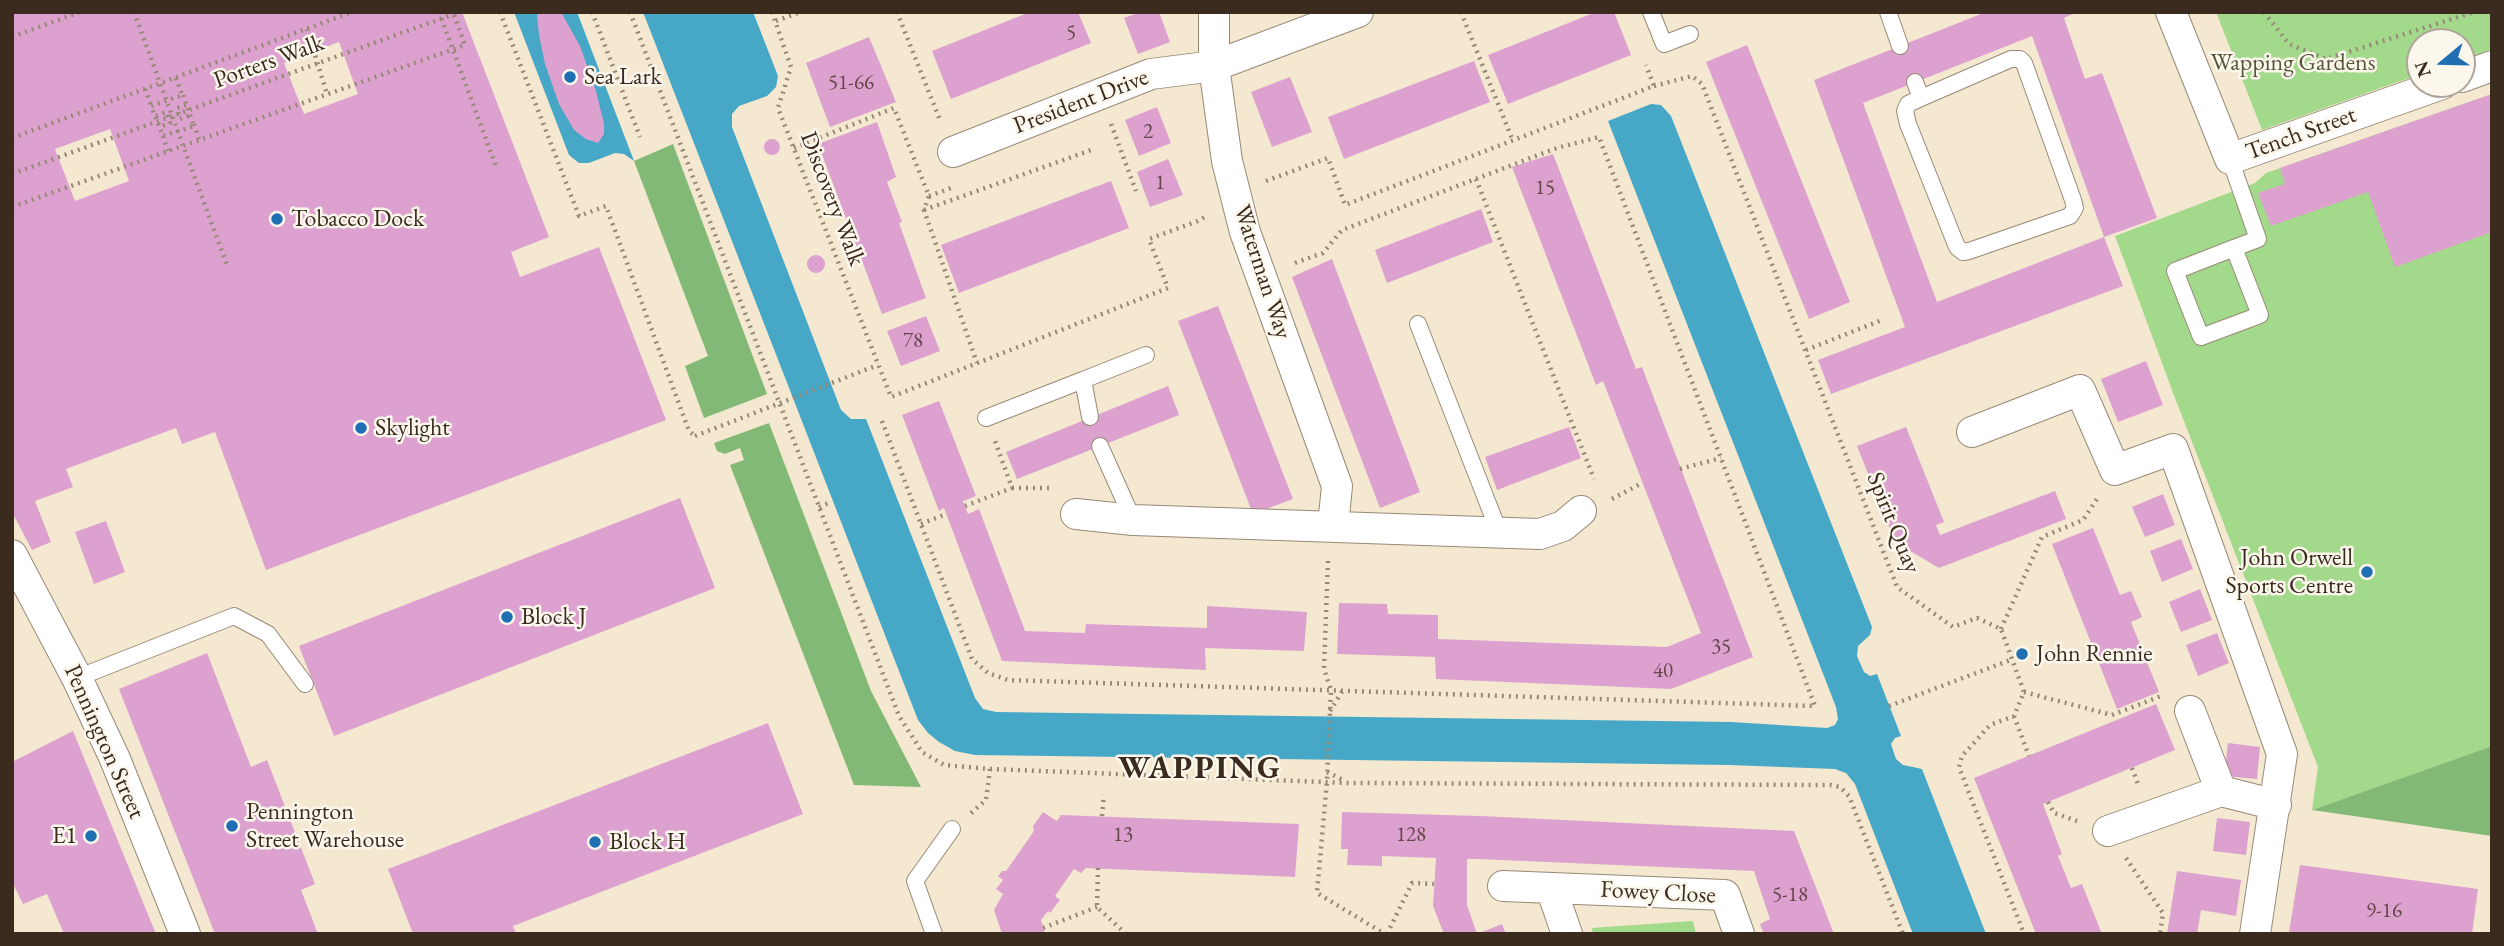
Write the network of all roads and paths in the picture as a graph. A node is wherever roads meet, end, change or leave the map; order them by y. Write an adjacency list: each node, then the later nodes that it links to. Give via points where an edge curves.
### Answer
1 (79, 12): 23 (path)
2 (135, 12): 29 (path)
3 (352, 12): 21 (path)
4 (500, 12): 69 (path, bridge, via 579,216 606,205 689,431 695,436)
5 (592, 12): 42 (path)
6 (630, 12): 83 (path)
7 (772, 12): 20 (path, Discovery Walk)
8 (801, 12): 20 (path)
9 (897, 12): 49 (path)
10 (1214, 12): 27 (street, Waterman Way)
11 (1358, 12): 27 (street, President Drive)
12 (1461, 12): 45 (path)
13 (1651, 12): 22 (lane, via 1664,44)
14 (1888, 12): 24 (lane)
15 (2171, 12): 50 (street, Tench Street)
16 (2264, 12): 17 (path, via 2289,44 2326,59)
17 (2474, 12)
18 (454, 13): 19 (path, Porters Walk); 25 (path, via 466,45)
19 (440, 15): 25 (path); 37 (path, Porters Walk); 51 (path)
20 (776, 21): 46 (path, Discovery Walk, via 791,67 778,108)
21 (307, 29): 28 (path); 33 (path)
22 (1690, 34)
23 (12, 37)
24 (1900, 46)
25 (453, 49): 33 (path)
26 (1645, 63): 30 (path)
27 (1214, 66): 34 (street, President Drive, via 1151,74); 63 (street, Waterman Way, via 1227,161)
28 (176, 78): 29 (path); 37 (path)
29 (161, 83): 31 (path); 36 (path)
30 (1654, 86): 45 (path); 66 (path, Spirit Quay, via 1692,76 1702,84)
31 (145, 89): 40 (path); 43 (path)
32 (1918, 90): 32 (lane, via 1905,111 1908,124 1957,247 1963,252 2070,216 2073,200 2020,59 2011,58)
33 (327, 94): 44 (path)
34 (1100, 94): 49 (street, President Drive); 56 (path)
35 (2406, 97): 50 (street, Tench Street)
36 (168, 100): 37 (path, Porters Walk, via 183,95); 40 (path, via 151,106); 41 (path)
37 (188, 110): 38 (path, via 177,108); 38 (path, via 180,119); 41 (path, Porters Walk, via 194,125); 44 (path)
38 (178, 113): 39 (path)
39 (168, 117): 40 (path, via 166,112); 40 (path, via 170,122)
40 (157, 121): 41 (path, via 163,136); 48 (path); 52 (path)
41 (179, 131): 62 (path)
42 (640, 136)
43 (12, 138)
44 (199, 140): 48 (path)
45 (1514, 141): 55 (path, via 1345,205 1328,158)
46 (794, 148): 57 (path, via 894,108); 69 (path, Discovery Walk)
47 (1094, 149): 59 (path)
48 (168, 151): 58 (path)
49 (953, 152)
50 (2230, 159): 61 (lane, via 2258,239)
51 (496, 166)
52 (12, 174)
53 (1476, 179): 63 (path, via 1342,230 1323,253); 76 (path, via 1599,137); 81 (path)
54 (965, 183): 57 (path)
55 (1255, 185)
56 (1136, 191)
57 (929, 197): 59 (path)
58 (12, 207)
59 (924, 211): 68 (path)
60 (1198, 221): 68 (path, via 1149,239 1168,288)
61 (2234, 248): 61 (lane, via 2260,315 2201,337 2175,271)
62 (228, 268)
63 (1260, 275): 89 (street, Waterman Way, via 1337,486)
64 (1882, 320): 66 (path)
65 (1419, 324): 90 (lane)
66 (1806, 350): 92 (path, Spirit Quay, via 1897,587 1953,627 1977,618)
67 (1146, 355): 70 (lane)
68 (976, 363): 69 (path, Discovery Walk, via 891,397)
69 (878, 365)
70 (1083, 380): 71 (lane); 72 (lane)
71 (1090, 417)
72 (986, 418): 84 (path, via 1012,488)
73 (882, 421): 79 (path)
74 (1972, 432): 78 (street, via 2080,390)
75 (1100, 446): 87 (lane)
76 (1721, 458): 77 (path); 96 (path, via 1815,706)
77 (1680, 469)
78 (2115, 470): 92 (path, via 2083,520 2042,537); 112 (street, via 2173,449 2282,754)
79 (902, 474): 80 (path); 88 (path)
80 (893, 478)
81 (1590, 501): 90 (street, via 1563,526 1540,534)
82 (831, 502): 83 (path)
83 (822, 506): 106 (path, via 899,716 922,752 944,765)
84 (965, 506)
85 (946, 514): 88 (path)
86 (1076, 514): 87 (street)
87 (1133, 520): 89 (street)
88 (920, 524): 97 (path, via 972,659 988,673 1008,680)
89 (1333, 526): 90 (street); 97 (path, via 1324,668)
90 (1499, 532)
91 (12, 555): 94 (street, Pennington Street)
92 (2001, 629): 93 (path)
93 (2012, 659): 98 (path); 99 (path)
94 (77, 678): 95 (lane, via 234,616 268,634); 122 (street, Pennington Street, via 115,759)
95 (305, 684)
96 (1343, 690): 97 (path); 101 (path)
97 (1331, 691): 101 (path)
98 (2024, 692): 102 (path); 103 (path)
99 (1889, 706)
100 (2190, 711): 102 (path, via 2167,694); 110 (street)
101 (1329, 712): 107 (path)
102 (2112, 715): 104 (path)
103 (2014, 716): 105 (path); 129 (path, via 1990,725 1962,756 1959,767)
104 (2114, 721)
105 (2029, 756)
106 (990, 769): 108 (path); 114 (path, via 986,800)
107 (1327, 772): 108 (path); 109 (path)
108 (1327, 781): 109 (path); 125 (path, via 1317,893)
109 (1348, 783): 128 (path, via 1840,787 1854,807)
110 (2221, 791): 112 (street); 115 (street)
111 (1104, 795): 113 (path)
112 (2276, 805): 131 (street)
113 (1102, 816)
114 (952, 829): 123 (lane, via 915,881)
115 (2108, 831): 130 (path, via 2163,913)
116 (1098, 869): 120 (path)
117 (1434, 884): 125 (path, via 1412,883)
118 (1503, 886): 119 (street, Fowey Close)
119 (1550, 888): 126 (street); 127 (street, Fowey Close, via 1725,895)
120 (1097, 907): 121 (path); 124 (path)
121 (1044, 928)
122 (185, 934)
123 (934, 934)
124 (1126, 934)
125 (1386, 934)
126 (1567, 934)
127 (1739, 934)
128 (1903, 934)
129 (2024, 934)
130 (2160, 934)
131 (2255, 934)

